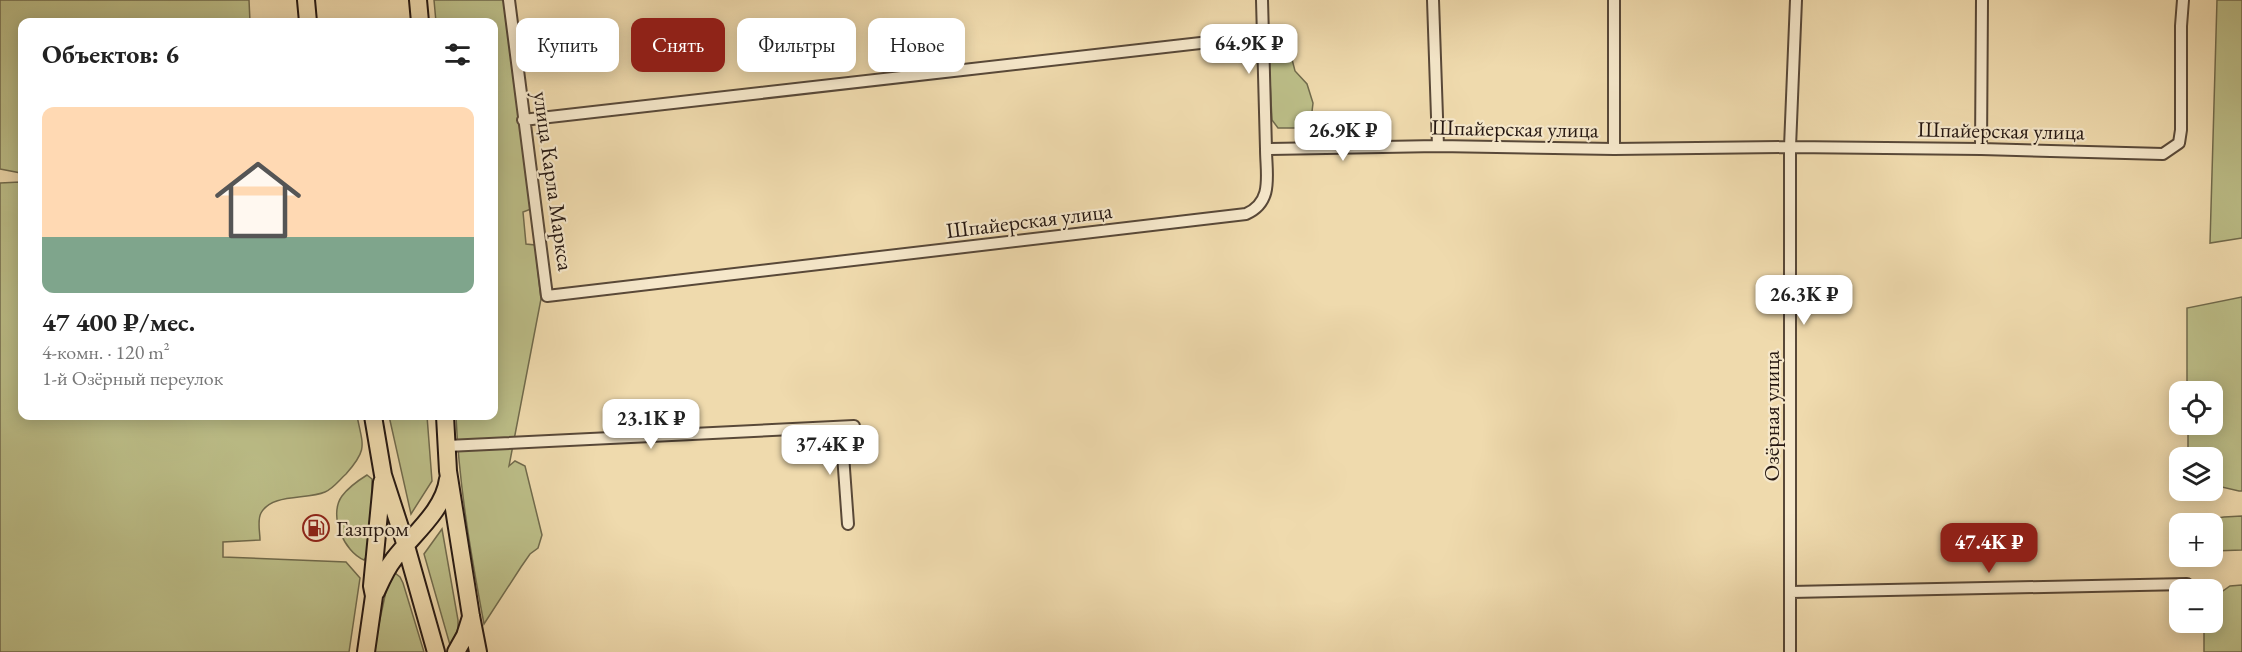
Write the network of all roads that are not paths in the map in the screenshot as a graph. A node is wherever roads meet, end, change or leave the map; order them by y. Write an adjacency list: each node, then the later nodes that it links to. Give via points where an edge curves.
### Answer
1 (306, 0): 10 (main road)
2 (418, 0): 11 (main road)
3 (509, 0): 13 (street, улица Карла Маркса)
4 (1262, 0): 12 (street)
5 (1433, 0): 14 (street)
6 (1614, 0): 16 (street)
7 (1796, 0): 15 (street, Озёрная улица)
8 (1982, 0): 18 (street)
9 (2183, 0): 18 (street, Шпайерская улица, via 2179,143 2163,154)
10 (308, 18)
11 (420, 18)
12 (1262, 36): 13 (street); 17 (street)
13 (523, 120): 19 (street, улица Карла Маркса)
14 (1438, 146): 16 (street, Шпайерская улица); 17 (street, Шпайерская улица)
15 (1790, 147): 16 (street, Шпайерская улица); 18 (street, Шпайерская улица); 30 (street, Озёрная улица)
16 (1614, 148)
17 (1266, 149): 19 (street, Шпайерская улица, via 1263,202 1246,214)
18 (1981, 149)
19 (547, 296)
20 (374, 420): 26 (main road)
21 (445, 420): 24 (main road)
22 (854, 426): 23 (street)
23 (841, 427): 24 (street); 27 (street)
24 (447, 446): 25 (main road)
25 (448, 471): 28 (main road, via 442,496); 32 (main road)
26 (383, 475): 28 (main road); 31 (main road)
27 (848, 524)
28 (406, 546): 31 (main road, via 394,559); 34 (main road)
29 (2169, 584): 30 (street)
30 (1791, 592): 37 (street, Озёрная улица)
31 (374, 596): 33 (main road)
32 (471, 616): 35 (main road); 36 (main road)
33 (366, 652)
34 (436, 652)
35 (456, 652)
36 (478, 652)
37 (1790, 652)

